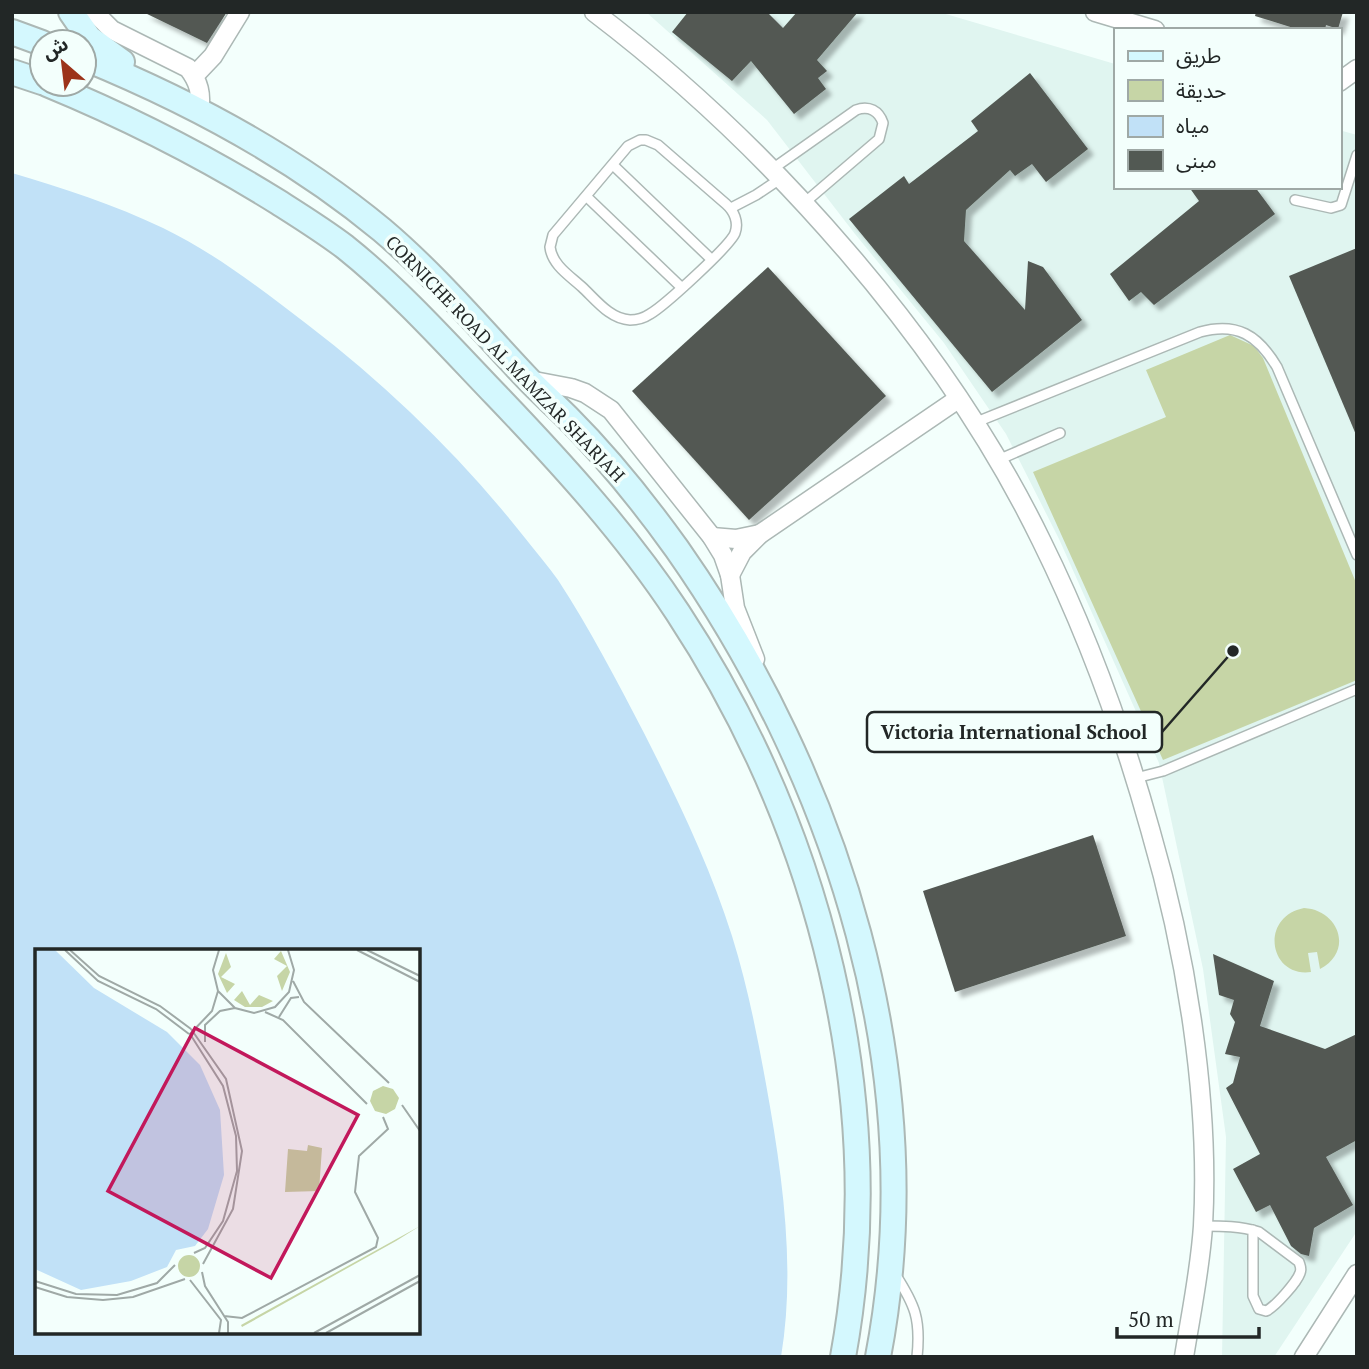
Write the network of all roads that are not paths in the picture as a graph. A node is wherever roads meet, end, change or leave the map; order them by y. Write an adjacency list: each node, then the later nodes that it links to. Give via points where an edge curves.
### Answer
1 (71, 12): 11 (main road, via 98,47 145,75)
2 (94, 12): 9 (street, via 112,30 181,63)
3 (240, 12): 9 (street, via 213,56)
4 (594, 12): 17 (street, via 656,62)
5 (1095, 12): 6 (street)
6 (1148, 28)
7 (98, 64): 11 (main road, CORNICHE ROAD AL MAMZAR SHARJAH)
8 (1357, 69): 10 (street)
9 (194, 76): 13 (street, via 200,93)
10 (1341, 81)
11 (163, 94): 13 (main road, CORNICHE ROAD AL MAMZAR SHARJAH); 14 (main road)
12 (78, 98): 14 (main road, CORNICHE ROAD AL MAMZAR SHARJAH)
13 (199, 111): 24 (main road, CORNICHE ROAD AL MAMZAR SHARJAH, via 298,170 382,230)
14 (147, 128): 41 (main road, CORNICHE ROAD AL MAMZAR SHARJAH, via 297,214 344,246 387,284 576,481 645,566 705,656 752,745 791,837 838,998 848,1052 857,1162 854,1272)
15 (1357, 155): 19 (lane, via 1340,205 1331,208)
16 (613, 164): 18 (lane); 21 (lane, via 633,142 652,142); 22 (lane)
17 (776, 175): 20 (street); 20 (lane, via 856,110 878,113 883,123 878,139); 21 (lane, via 756,195)
18 (587, 197): 23 (lane); 23 (lane, via 551,241 550,253 557,264 606,309 627,320 650,314)
19 (1295, 200)
20 (803, 204): 25 (street, via 872,282)
21 (730, 208): 22 (lane, via 736,225 734,236)
22 (711, 259): 23 (lane)
23 (681, 287)
24 (529, 380): 30 (street, via 585,393 611,411); 33 (main road, CORNICHE ROAD AL MAMZAR SHARJAH, via 606,459 648,512 707,593)
25 (958, 399): 26 (street); 29 (street)
26 (974, 423): 28 (street); 31 (lane, via 1200,332 1239,331 1262,345 1277,367)
27 (1060, 433): 28 (lane)
28 (998, 460): 35 (street, via 1040,536 1087,641)
29 (760, 534): 30 (street); 32 (street, via 742,552)
30 (712, 537): 32 (street)
31 (1357, 555)
32 (730, 575): 33 (street, via 735,608)
33 (762, 686): 38 (main road, CORNICHE ROAD AL MAMZAR SHARJAH, via 824,828 872,992 883,1048 893,1162)
34 (1357, 690): 35 (lane)
35 (1136, 778): 36 (street, via 1171,909 1190,1013 1203,1146)
36 (1203, 1226): 37 (lane); 40 (street)
37 (1253, 1230): 37 (lane, via 1301,1266 1298,1277 1266,1311 1252,1296)
38 (891, 1267): 42 (main road, CORNICHE ROAD AL MAMZAR SHARJAH); 43 (lane, via 916,1312)
39 (1357, 1274): 46 (street)
40 (1189, 1333): 44 (street); 45 (street)
41 (843, 1357)
42 (878, 1357)
43 (916, 1357)
44 (1184, 1357)
45 (1192, 1357)
46 (1304, 1357)

